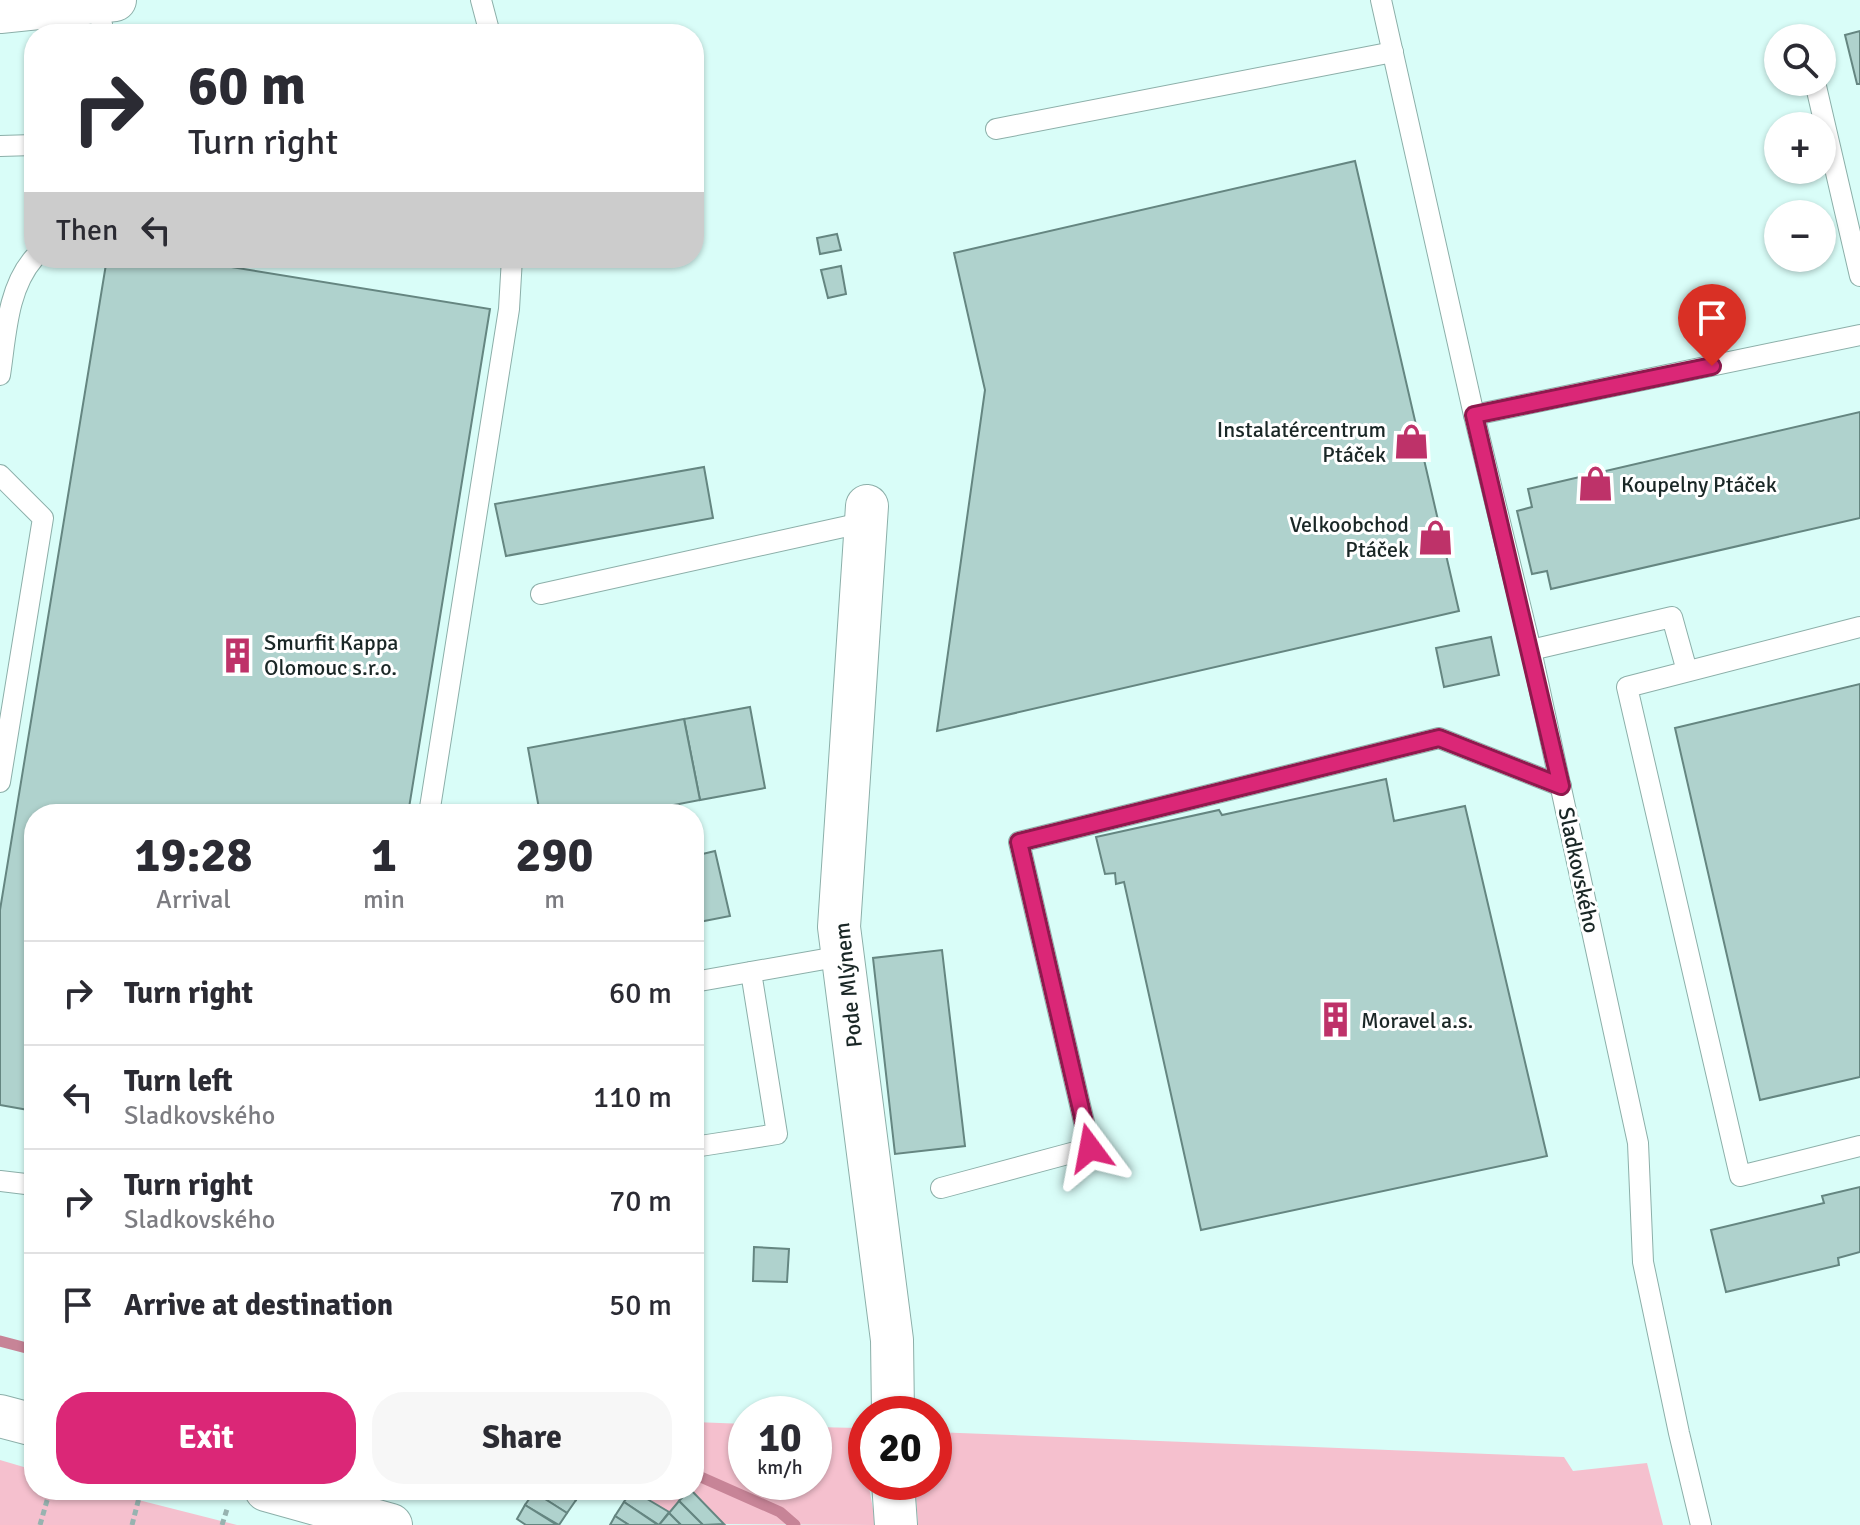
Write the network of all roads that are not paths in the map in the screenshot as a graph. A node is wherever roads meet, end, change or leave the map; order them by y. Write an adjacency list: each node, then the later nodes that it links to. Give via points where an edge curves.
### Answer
1 (481, 0): 5 (lane)
2 (1381, 0): 6 (lane, Sladkovského)
3 (0, 12): 4 (street, via 55,20)
4 (105, 12)
5 (487, 24)
6 (1393, 52): 8 (lane); 16 (lane, Sladkovského)
7 (1818, 96): 13 (lane)
8 (996, 129)
9 (0, 146): 10 (lane)
10 (24, 147)
11 (26, 268): 15 (lane, via 9,316)
12 (511, 268): 25 (lane)
13 (1860, 276)
14 (1860, 335): 16 (lane)
15 (0, 375)
16 (1474, 415): 21 (lane, Sladkovského)
17 (0, 475): 23 (lane, via 43,518)
18 (867, 514): 19 (lane); 26 (street, Pode Mlýnem, via 839,927)
19 (541, 594)
20 (1860, 627): 22 (lane)
21 (1531, 650): 22 (lane, via 1672,617); 24 (lane, Sladkovského)
22 (1687, 671): 30 (lane, via 1627,687 1740,1176)
23 (0, 782)
24 (1561, 786): 33 (lane, via 1439,738 1019,842 1090,1148); 41 (lane, Sladkovského, via 1638,1143 1643,1262)
25 (431, 804)
26 (842, 956): 27 (lane); 34 (street, Pode Mlýnem, via 892,1340)
27 (751, 972): 28 (lane); 29 (lane, via 777,1134)
28 (704, 980)
29 (704, 1145)
30 (1860, 1146)
31 (0, 1181): 32 (lane)
32 (24, 1184)
33 (941, 1188)
34 (893, 1396)
35 (0, 1416): 36 (street)
36 (24, 1422)
37 (302, 1500): 39 (street)
38 (894, 1500): 40 (street)
39 (391, 1525)
40 (896, 1525)
41 (1701, 1525)

